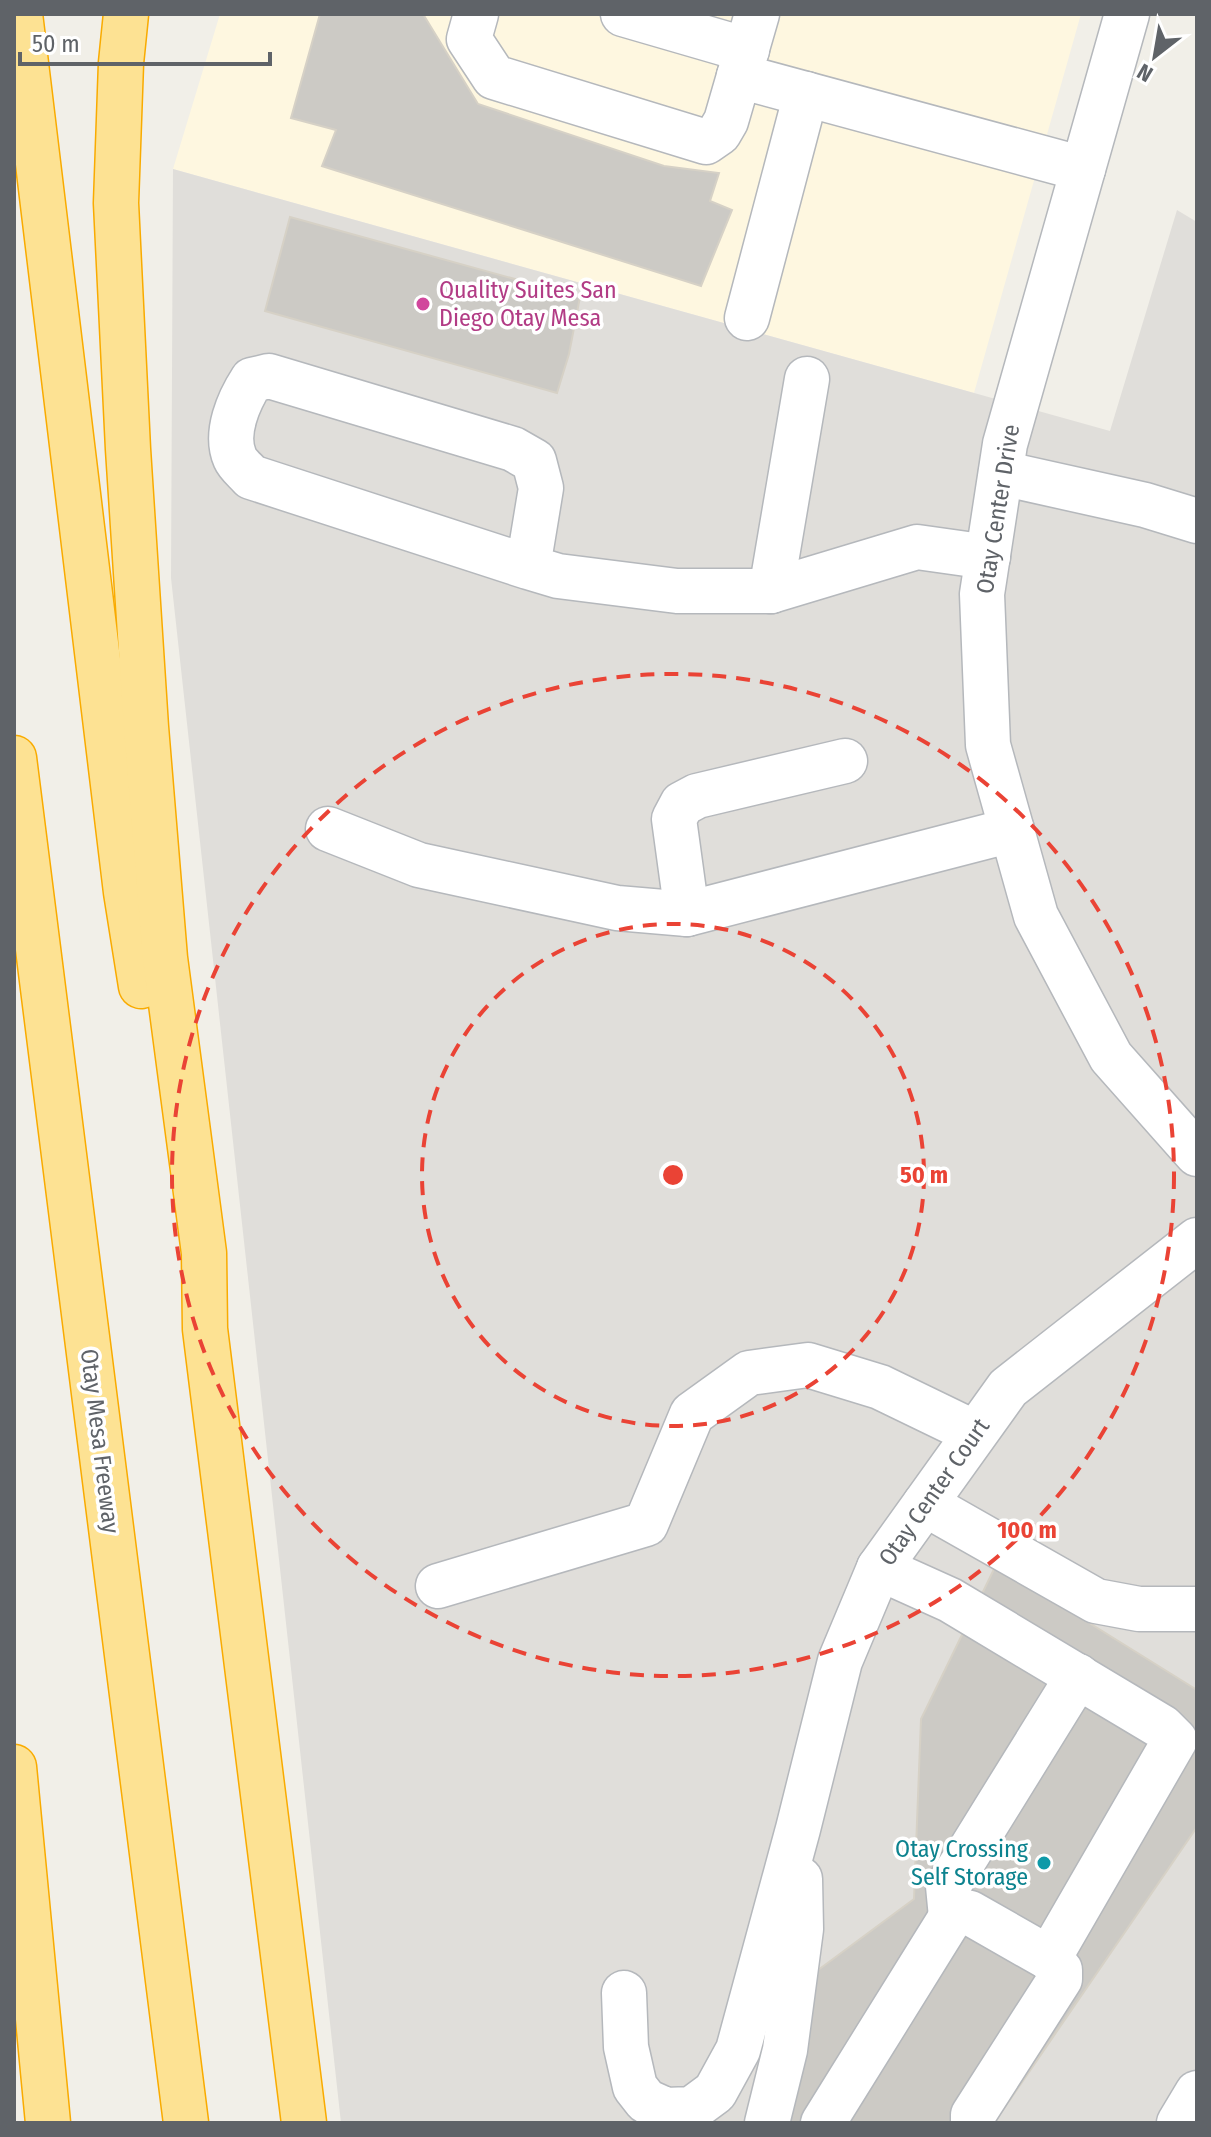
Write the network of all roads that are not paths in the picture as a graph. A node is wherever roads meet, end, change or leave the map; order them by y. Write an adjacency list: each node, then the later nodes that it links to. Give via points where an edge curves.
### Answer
1 (20, 14): 23 (highway, via 126,892 184,1258)
2 (126, 14): 23 (highway, via 116,203 128,449 165,958 204,1253)
3 (476, 14): 6 (street, via 469,39 494,77 706,142 726,121)
4 (623, 14): 6 (street)
5 (1127, 14): 8 (street, Otay Center Drive)
6 (748, 46): 7 (street)
7 (806, 94): 8 (street); 9 (street)
8 (1083, 169): 11 (street, Otay Center Drive)
9 (747, 318)
10 (807, 379): 15 (street)
11 (1001, 473): 12 (street); 13 (street, Otay Center Drive)
12 (1197, 521)
13 (988, 557): 15 (street, via 917,547); 19 (street, Otay Center Drive, via 982,594 988,745)
14 (528, 567): 14 (street, via 251,477 236,460 230,440 252,380 284,380 513,449 534,461 541,488); 15 (street, via 558,576 677,591)
15 (771, 591)
16 (14, 758): 37 (highway, Otay Mesa Freeway)
17 (845, 761): 20 (street, via 682,804 674,819)
18 (328, 829): 20 (street, via 419,865 617,908)
19 (1012, 830): 20 (street); 21 (street, Otay Center Drive, via 1036,916 1111,1057)
20 (687, 914)
21 (1197, 1154)
22 (1197, 1240): 24 (street, Otay Center Court, via 1008,1388)
23 (205, 1329): 38 (highway)
24 (975, 1433): 25 (street, Otay Center Court); 27 (street, via 880,1387 808,1365 749,1373 692,1414 646,1524)
25 (925, 1504): 26 (street, Otay Center Court); 28 (street, via 1096,1601 1139,1609)
26 (879, 1568): 29 (street, via 950,1600); 31 (street, Otay Center Court, via 840,1661)
27 (438, 1586)
28 (1197, 1609)
29 (1078, 1676): 32 (street, via 948,1886); 33 (street, via 1175,1740)
30 (14, 1767): 36 (highway)
31 (798, 1829): 34 (street, via 738,2050 715,2092 692,2109 666,2110 646,2101 635,2087 626,2047); 39 (street, via 801,1929 785,2050)
32 (951, 1917): 33 (street, via 970,1913); 40 (street)
33 (1049, 1958): 41 (street, via 1060,1970 1060,1979 973,2115)
34 (624, 1993)
35 (1197, 2093): 42 (street)
36 (48, 2123)
37 (186, 2123)
38 (304, 2123)
39 (767, 2123)
40 (823, 2123)
41 (973, 2123)
42 (1179, 2123)

